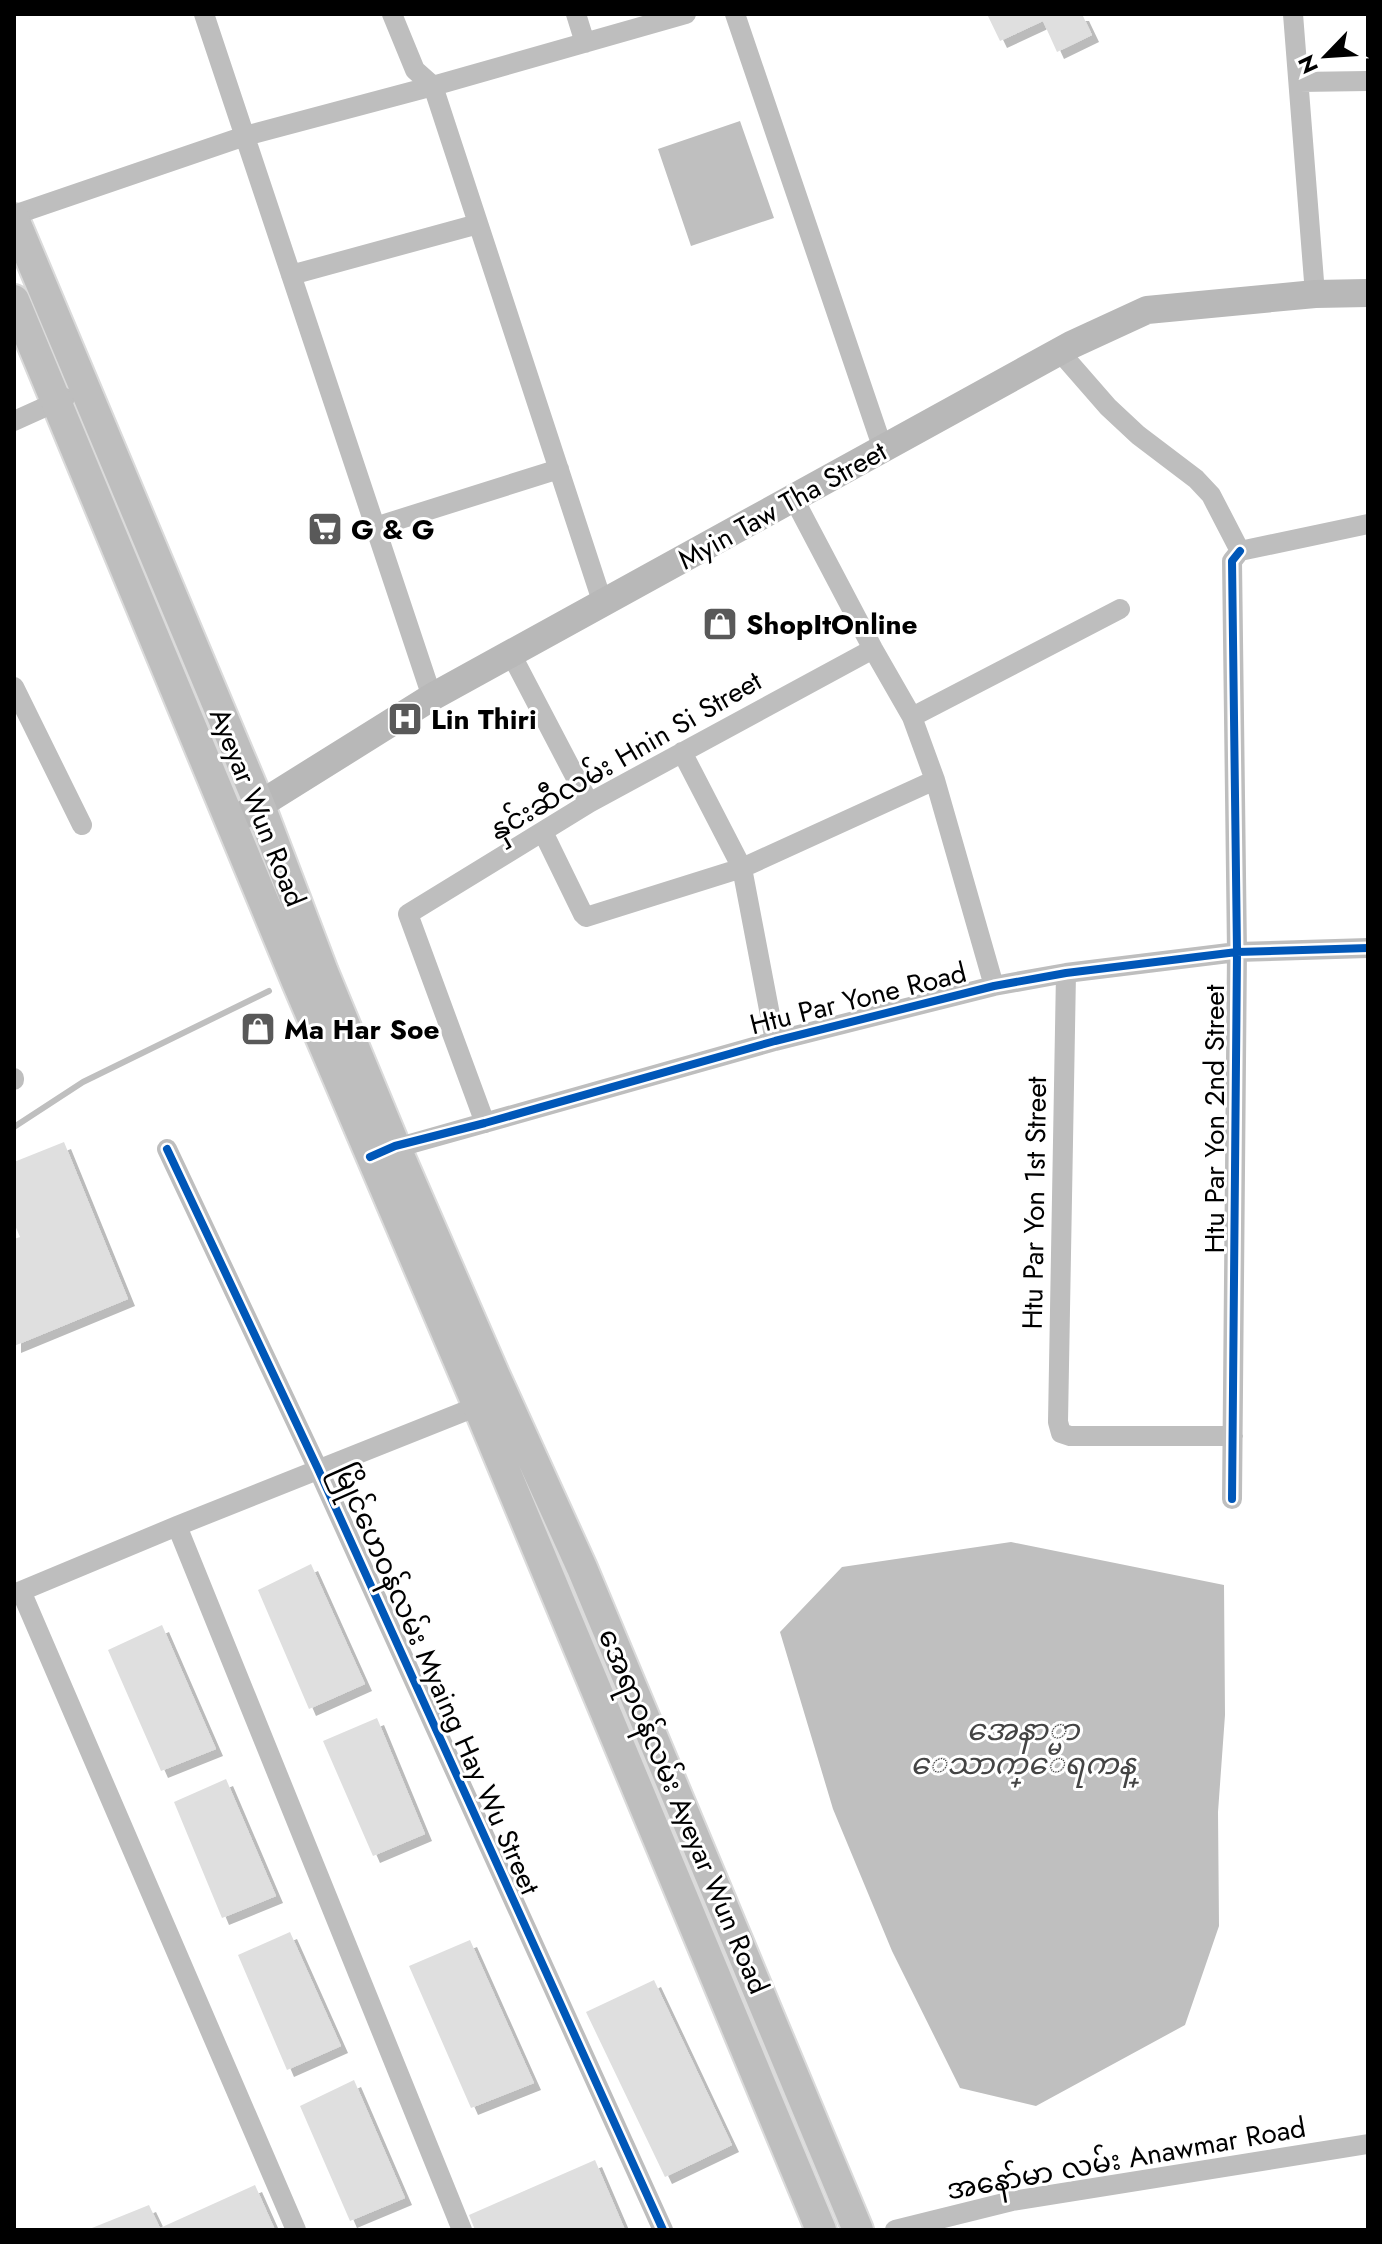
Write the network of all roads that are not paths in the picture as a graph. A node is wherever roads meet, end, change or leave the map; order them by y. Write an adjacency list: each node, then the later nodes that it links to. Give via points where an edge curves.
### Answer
1 (204, 14): 11 (street)
2 (392, 14): 10 (street, via 415,70)
3 (576, 14): 7 (street)
4 (686, 14): 7 (street)
5 (735, 14): 22 (street)
6 (1293, 14): 9 (street)
7 (585, 43): 10 (street)
8 (1368, 81): 9 (street)
9 (1299, 82): 16 (street)
10 (433, 86): 11 (street); 13 (street)
11 (245, 136): 12 (street); 14 (street)
12 (14, 217): 19 (main road, Ayeyar Wun Road)
13 (478, 224): 14 (street); 23 (street)
14 (291, 275): 26 (street)
15 (1368, 293): 16 (main road, Myin Taw Tha Street)
16 (1315, 294): 18 (main road, Myin Taw Tha Street, via 1147,310)
17 (14, 300): 20 (main road, Ayeyar Wun Road)
18 (1060, 352): 22 (main road, Myin Taw Tha Street); 27 (street, via 1108,407 1211,495)
19 (85, 390): 20 (street); 38 (main road, Ayeyar Wun Road)
20 (56, 402): 21 (street); 39 (main road, Ayeyar Wun Road)
21 (14, 421)
22 (883, 449): 24 (main road, Myin Taw Tha Street)
23 (559, 469): 26 (street); 28 (street)
24 (794, 499): 28 (main road, Myin Taw Tha Street); 30 (street)
25 (1368, 524): 27 (street)
26 (375, 527): 33 (street)
27 (1240, 551): 44 (street, Htu Par Yon 2nd Street, via 1232,561)
28 (603, 604): 31 (main road, Myin Taw Tha Street)
29 (1120, 609): 34 (street)
30 (873, 649): 34 (street); 35 (street, နှင်းဆီလမ်း Hnin Si Street)
31 (511, 654): 33 (main road, Myin Taw Tha Street); 37 (street)
32 (14, 687): 40 (street)
33 (432, 697): 38 (main road, Myin Taw Tha Street)
34 (912, 717): 36 (street)
35 (682, 752): 37 (street, နှင်းဆီလမ်း Hnin Si Street); 42 (street)
36 (935, 780): 42 (street); 46 (street)
37 (589, 803): 41 (street, နှင်းဆီလမ်း Hnin Si Street)
38 (260, 806): 39 (main road, Myin Taw Tha Street); 50 (main road, Ayeyar Wun Road)
39 (232, 822): 50 (main road, Ayeyar Wun Road)
40 (82, 825)
41 (543, 832): 42 (street, via 586,917); 48 (street, နှင်းဆီလမ်း Hnin Si Street, via 408,914)
42 (742, 868): 47 (street)
43 (1368, 948): 44 (street, Htu Par Yone Road)
44 (1237, 952): 45 (street, Htu Par Yone Road); 52 (street, Htu Par Yon 2nd Street)
45 (1066, 973): 46 (street, Htu Par Yone Road); 52 (street, Htu Par Yon 1st Street, via 1061,1433)
46 (994, 986): 47 (street, Htu Par Yone Road)
47 (775, 1041): 48 (street, Htu Par Yone Road)
48 (485, 1123): 50 (street, Htu Par Yone Road)
49 (167, 1149): 53 (street, မြိုင်ဟေဝန်လမ်း Myaing Hay Wu Street)
50 (383, 1151): 51 (main road, Ayeyar Wun Road)
51 (491, 1400): 53 (street); 61 (main road, အေရာဝန်လမ်း Ayeyar Wun Road); 62 (main road, အေရာဝန်လမ်း Ayeyar Wun Road, via 582,1568)
52 (1233, 1436): 54 (street, Htu Par Yon 2nd Street)
53 (318, 1469): 55 (street); 60 (street, မြိုင်ဟေဝန်လမ်း Myaing Hay Wu Street)
54 (1232, 1499)
55 (177, 1526): 56 (street); 59 (street)
56 (18, 1593): 58 (street)
57 (1368, 2144): 63 (street, အနော်မာ လမ်း Anawmar Road, via 1012,2201)
58 (296, 2230)
59 (462, 2230)
60 (663, 2230)
61 (821, 2230)
62 (858, 2230)
63 (895, 2230)

